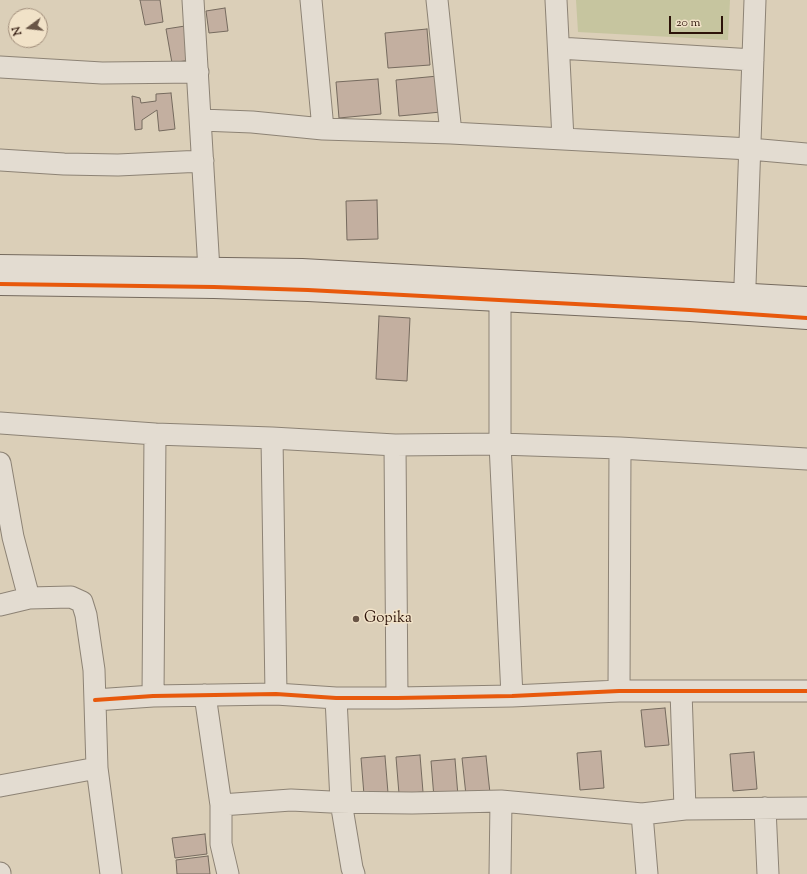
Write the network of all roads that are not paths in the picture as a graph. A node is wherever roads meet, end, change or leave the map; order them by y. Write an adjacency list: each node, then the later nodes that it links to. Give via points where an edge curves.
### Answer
1 (193, 0): 9 (street)
2 (311, 0): 11 (street)
3 (437, 0): 12 (street)
4 (556, 0): 6 (street)
5 (755, 0): 7 (street)
6 (559, 48): 7 (street); 13 (street)
7 (753, 60): 14 (street)
8 (0, 67): 9 (street, via 102,73)
9 (198, 72): 10 (street)
10 (201, 120): 11 (street, via 252,122); 17 (street)
11 (323, 130): 12 (street)
12 (451, 133): 13 (street)
13 (563, 139): 14 (street)
14 (750, 149): 15 (street); 23 (street)
15 (807, 154)
16 (0, 160): 17 (street, via 118,165)
17 (203, 161): 19 (street)
18 (0, 266): 19 (street)
19 (210, 278): 20 (street); 21 (street, via 302,270)
20 (0, 284)
21 (500, 290): 23 (street); 28 (street)
22 (807, 298): 23 (street)
23 (744, 304): 24 (street)
24 (807, 318)
25 (0, 423): 26 (street)
26 (155, 434): 27 (street); 40 (street)
27 (272, 438): 29 (street); 38 (street)
28 (500, 444): 29 (street); 30 (street); 41 (street)
29 (395, 445): 43 (street)
30 (620, 448): 31 (street); 37 (street)
31 (807, 459)
32 (0, 464): 33 (street, via 12,537)
33 (29, 598): 34 (street); 44 (street, via 71,597 82,602 92,654)
34 (0, 605)
35 (681, 691): 36 (street); 37 (street); 52 (street)
36 (807, 691)
37 (619, 692): 41 (street)
38 (276, 694): 39 (street); 42 (street)
39 (206, 695): 40 (street); 49 (street)
40 (153, 696): 44 (street)
41 (512, 696): 43 (street)
42 (336, 698): 43 (street); 48 (street)
43 (397, 698)
44 (95, 700): 45 (street)
45 (97, 768): 46 (street); 54 (street)
46 (0, 786)
47 (501, 801): 48 (street); 53 (street); 57 (street)
48 (341, 802): 49 (street, via 291,800); 56 (street)
49 (221, 805): 55 (street, via 221,844)
50 (766, 808): 51 (street); 52 (street); 59 (street)
51 (807, 808)
52 (685, 809): 53 (street)
53 (642, 814): 58 (street)
54 (111, 874)
55 (228, 874)
56 (354, 874)
57 (500, 874)
58 (647, 874)
59 (768, 874)

